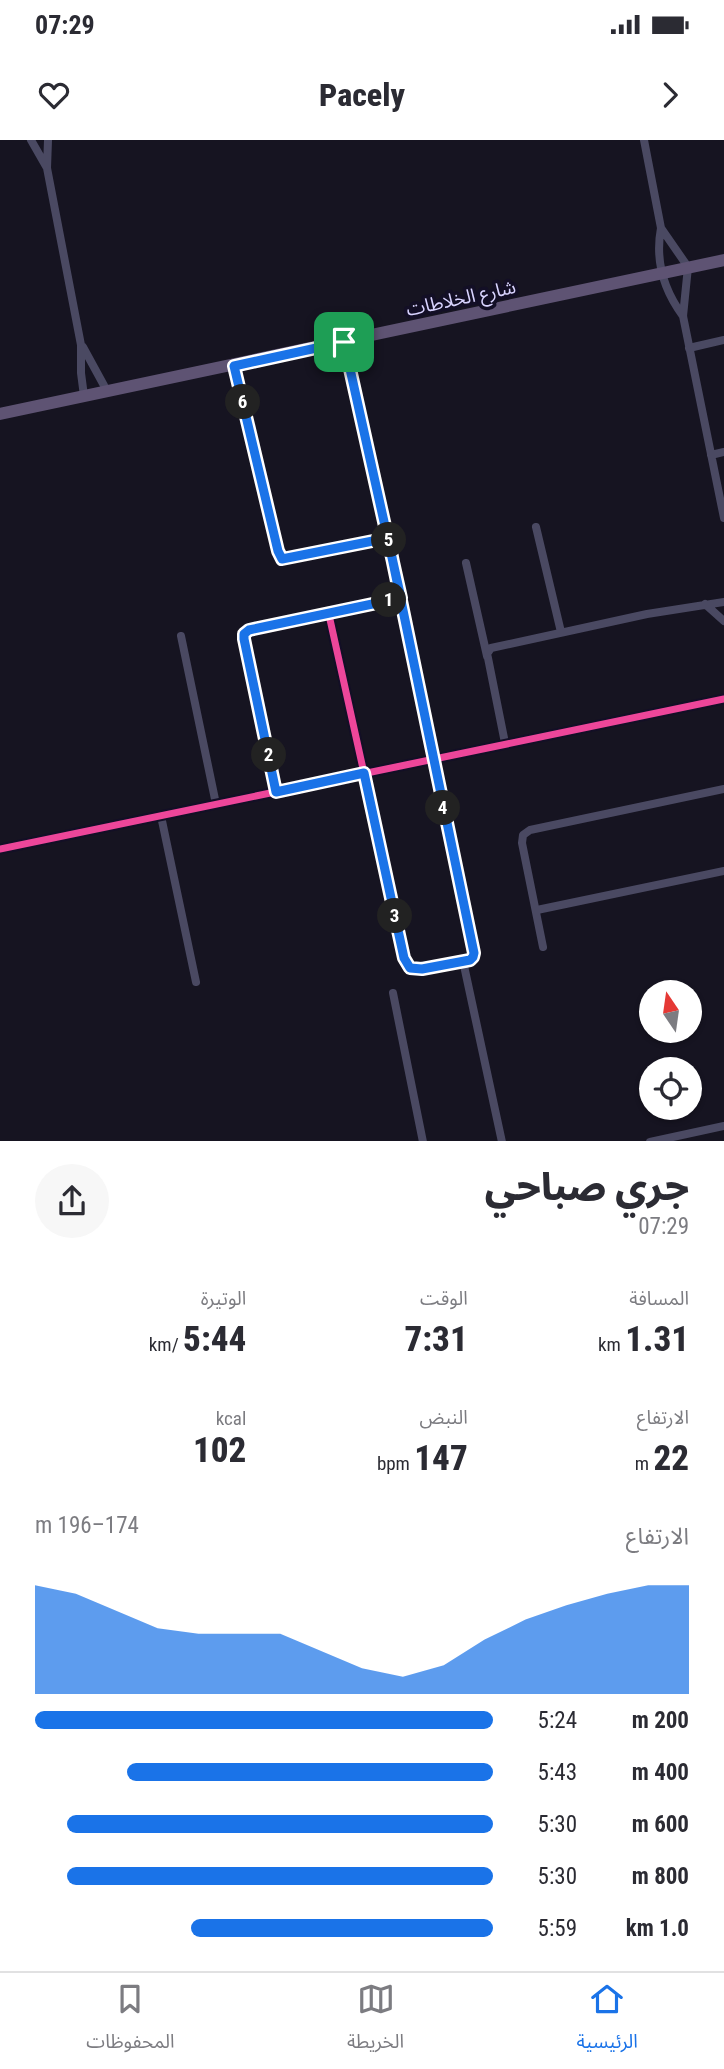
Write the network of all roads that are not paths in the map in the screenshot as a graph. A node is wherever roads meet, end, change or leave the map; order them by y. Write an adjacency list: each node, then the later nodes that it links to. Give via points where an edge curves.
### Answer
1 (31, 140): 4 (street)
2 (48, 140): 4 (street)
3 (644, 140): 5 (street)
4 (47, 168): 12 (street)
5 (661, 228): 7 (street); 8 (street)
6 (724, 260): 7 (main road, شارع الخلاطات)
7 (688, 267): 8 (main road, شارع الخلاطات); 9 (street)
8 (661, 273): 9 (street); 11 (main road, شارع الخلاطات)
9 (683, 316): 13 (street)
10 (724, 340): 13 (street)
11 (344, 342): 14 (main road, شارع الخلاطات); 22 (street)
12 (81, 345): 15 (street); 16 (street)
13 (689, 348): 19 (street)
14 (234, 366): 15 (main road, شارع الخلاطات); 22 (street, via 282,559)
15 (107, 391): 16 (main road, شارع الخلاطات)
16 (84, 396): 17 (main road, شارع الخلاطات)
17 (0, 414)
18 (724, 452): 19 (street)
19 (711, 455): 20 (street)
20 (724, 518)
21 (536, 527): 29 (street)
22 (388, 538): 24 (street)
23 (466, 563): 31 (street)
24 (401, 598): 27 (street); 34 (street)
25 (724, 601): 26 (street)
26 (705, 604): 28 (street); 29 (street)
27 (329, 615): 35 (street); 37 (street, via 244,634)
28 (724, 621)
29 (561, 632): 31 (street, via 495,646 488,650)
30 (181, 636): 38 (street)
31 (488, 658): 33 (street)
32 (724, 699): 33 (street)
33 (505, 743): 34 (street)
34 (433, 759): 35 (street); 44 (street, via 474,953 472,959)
35 (364, 773): 37 (street); 44 (street, via 408,967 422,969)
36 (724, 789): 42 (street, via 526,832 522,843)
37 (276, 792): 38 (street)
38 (216, 804): 39 (street)
39 (161, 816): 40 (street); 45 (street)
40 (0, 849)
41 (724, 871): 42 (street)
42 (537, 910): 43 (street)
43 (543, 947)
44 (463, 961): 49 (street)
45 (196, 982)
46 (393, 993): 48 (street)
47 (724, 1126): 50 (street)
48 (423, 1141)
49 (502, 1141)
50 (655, 1141)

